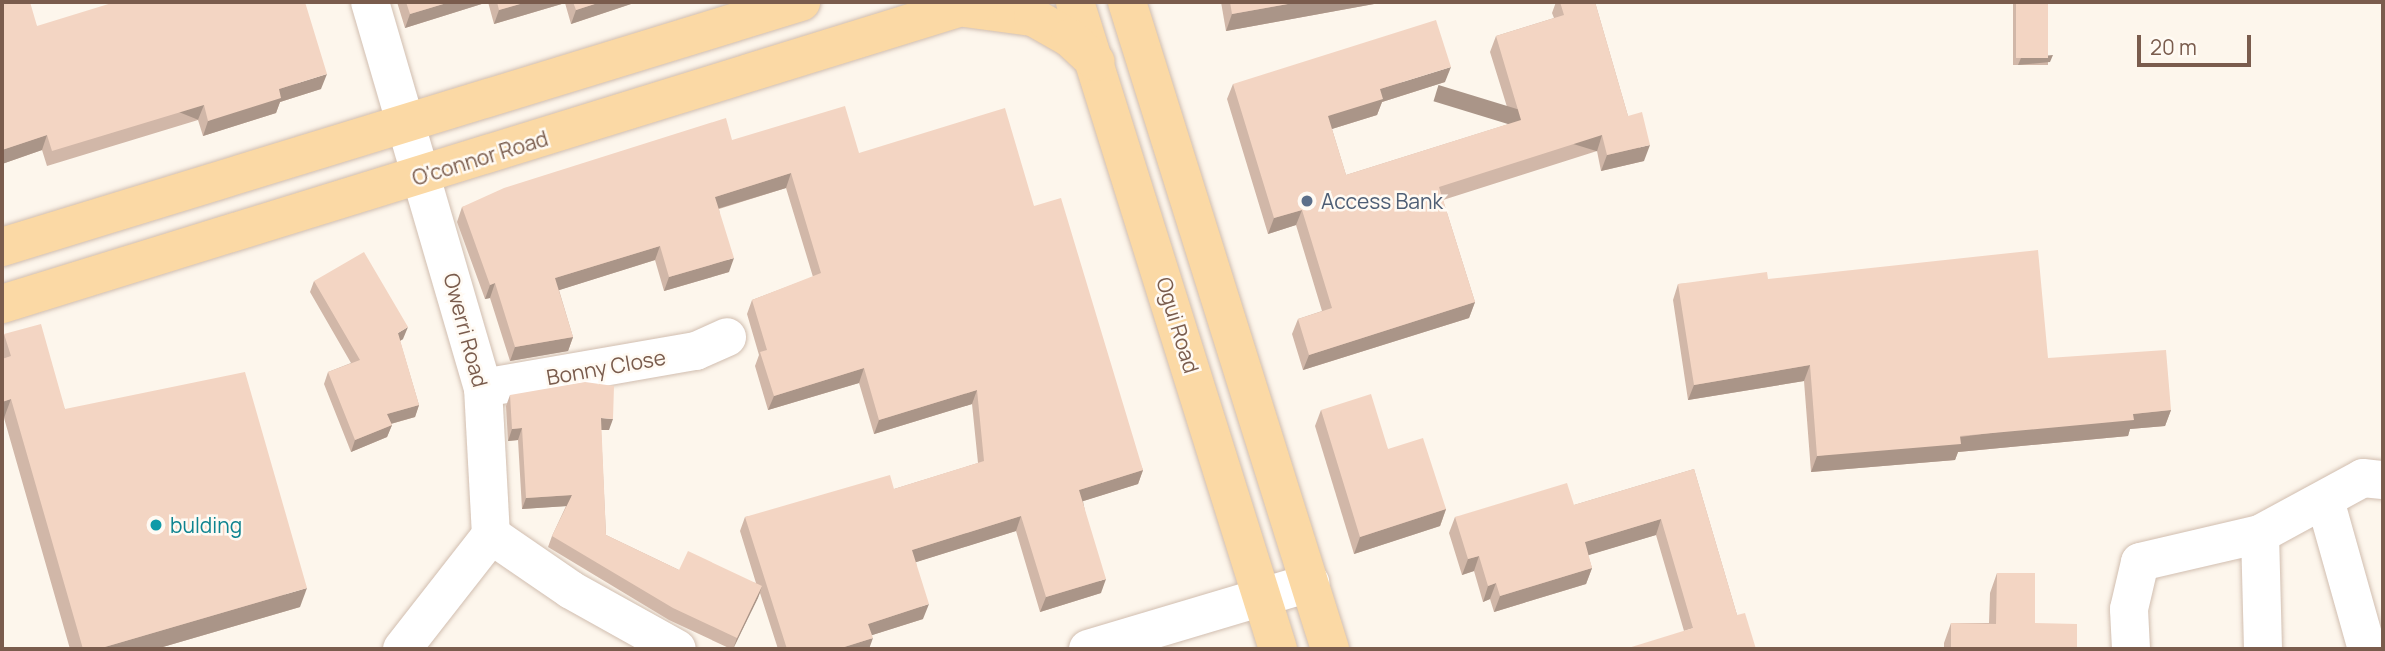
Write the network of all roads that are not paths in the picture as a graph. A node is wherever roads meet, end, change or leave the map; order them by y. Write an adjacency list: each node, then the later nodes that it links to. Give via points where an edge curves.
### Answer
1 (370, 2): 7 (street, Owerri Road)
2 (802, 2): 7 (main road)
3 (1075, 2): 6 (main road, Ogui Road)
4 (1128, 2): 17 (main road)
5 (967, 4): 6 (main road, via 1033,17 1070,38); 8 (main road, O'connor Road)
6 (1097, 62): 18 (main road, Ogui Road)
7 (406, 121): 8 (street, Owerri Road); 9 (main road)
8 (422, 175): 10 (main road, O'connor Road); 12 (street, Owerri Road)
9 (2, 247)
10 (2, 304)
11 (727, 337): 12 (street, Bonny Close, via 695,351)
12 (483, 388): 16 (street, Owerri Road)
13 (2383, 480): 14 (street, via 2363,478)
14 (2325, 500): 15 (street); 26 (street)
15 (2260, 534): 24 (street, via 2140,562 2129,609); 25 (street)
16 (491, 535): 19 (street); 20 (street, via 571,590)
17 (1311, 583): 18 (street); 23 (main road)
18 (1264, 600): 21 (street); 22 (main road, Ogui Road)
19 (402, 649)
20 (677, 649)
21 (1088, 649)
22 (1278, 649)
23 (1330, 649)
24 (2131, 649)
25 (2263, 649)
26 (2367, 649)

